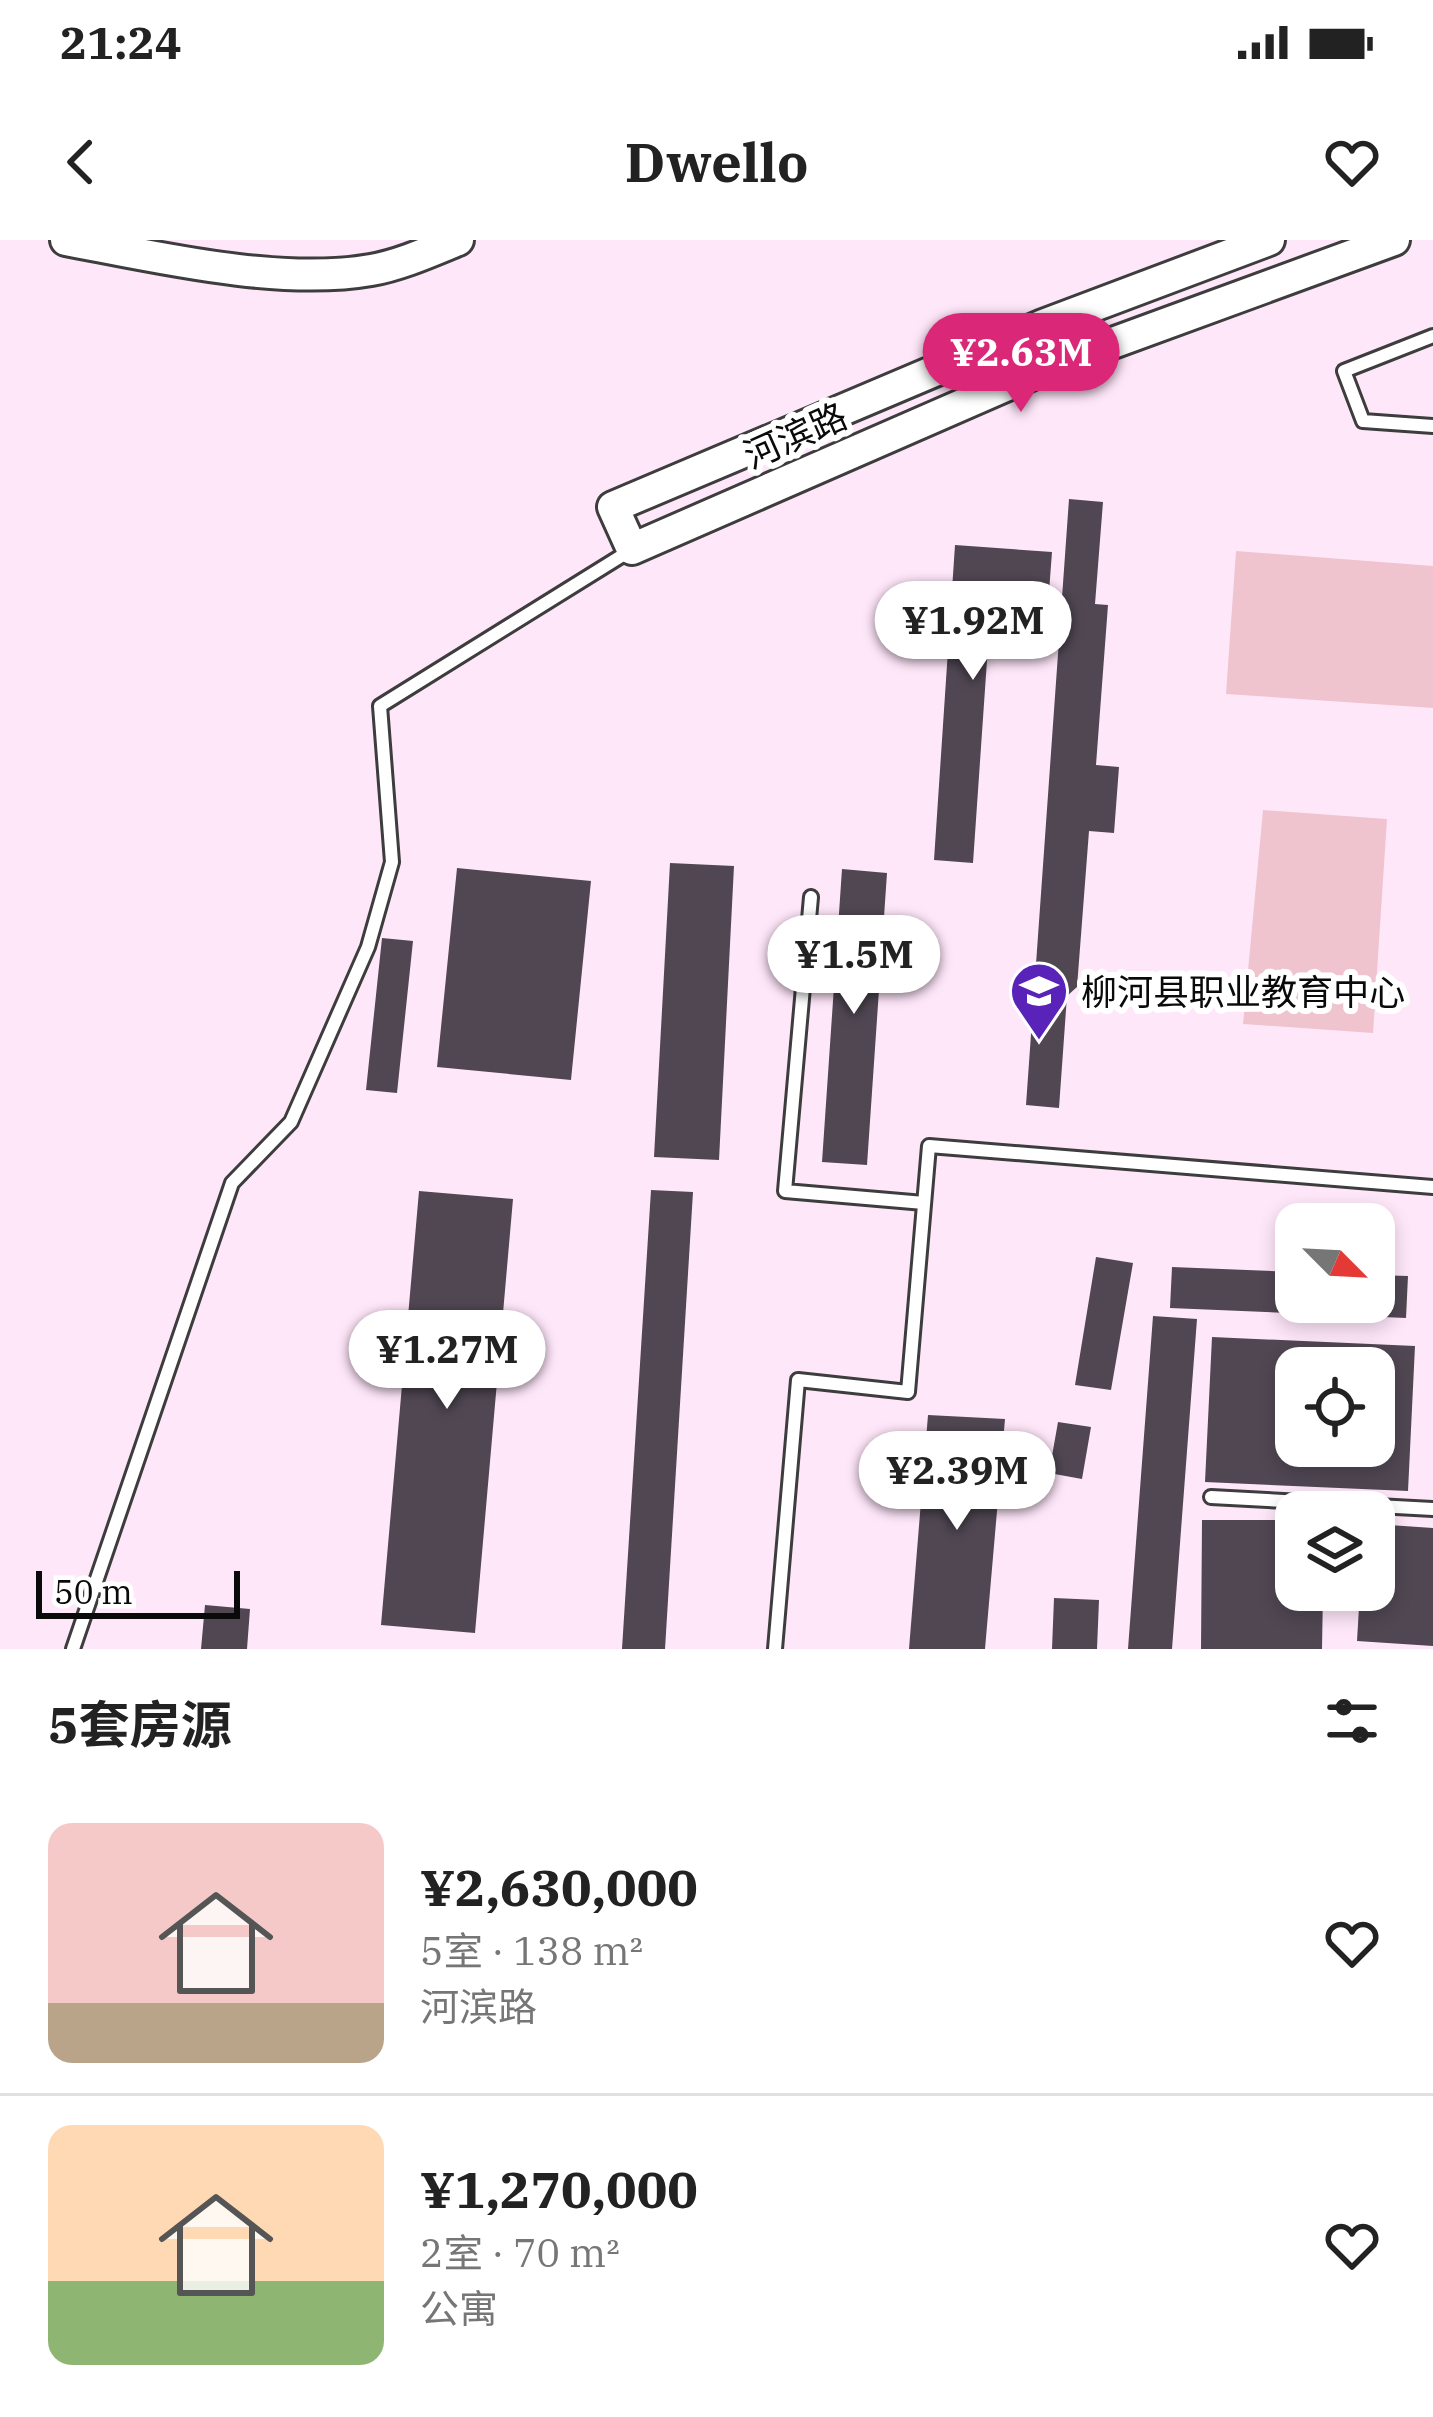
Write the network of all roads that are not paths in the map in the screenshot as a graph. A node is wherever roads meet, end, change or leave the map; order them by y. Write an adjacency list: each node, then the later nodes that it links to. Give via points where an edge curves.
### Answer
1 (66, 240): 2 (street, via 302,273 371,270)
2 (458, 240)
3 (1269, 240): 7 (street, 河滨路, via 1042,325 614,508)
4 (1394, 240): 7 (street, 河滨路, via 1058,363)
5 (1433, 336): 6 (lane, via 1344,371 1363,421)
6 (1433, 426)
7 (632, 550): 13 (lane, via 380,706 392,862 368,947 291,1122 232,1183)
8 (812, 897): 10 (lane, via 785,1191)
9 (1433, 1187): 10 (lane, via 929,1146)
10 (924, 1203): 14 (lane, via 908,1392 798,1380)
11 (1211, 1496): 12 (lane)
12 (1433, 1509)
13 (74, 1649)
14 (775, 1649)

